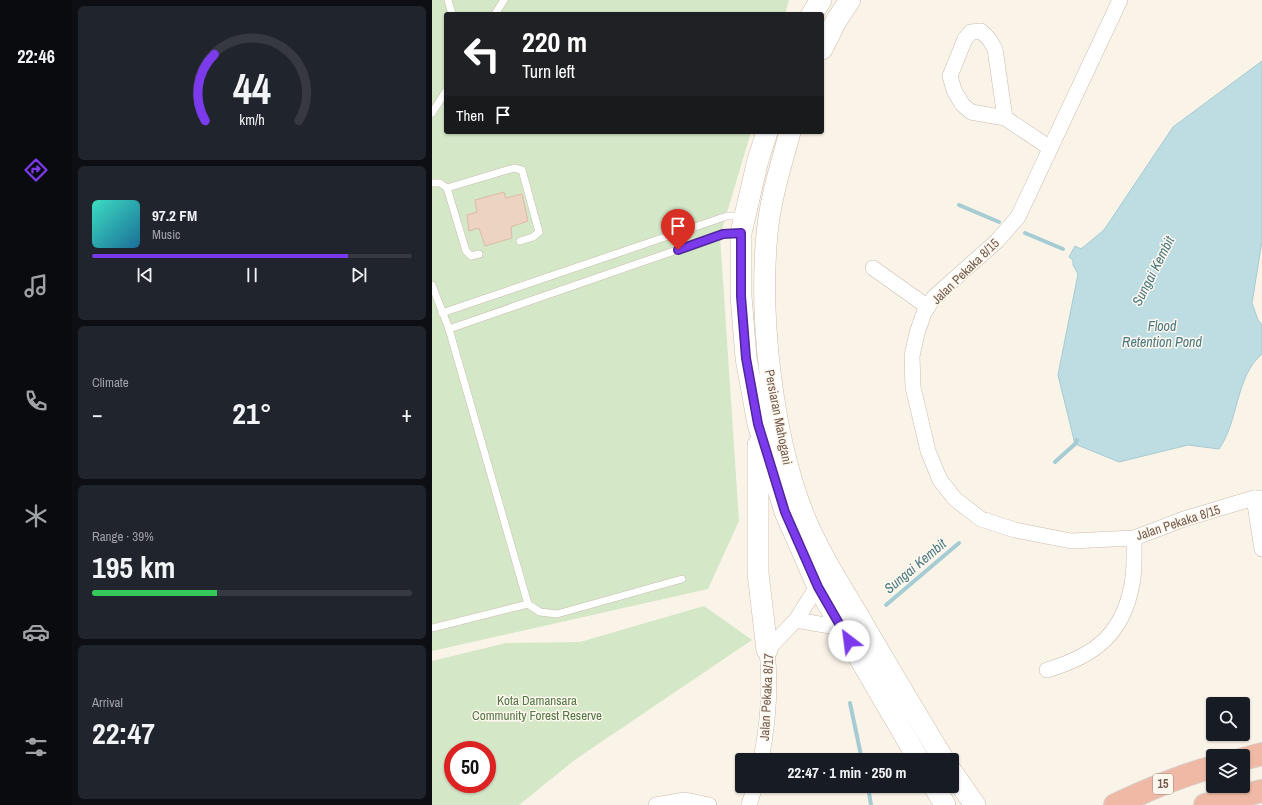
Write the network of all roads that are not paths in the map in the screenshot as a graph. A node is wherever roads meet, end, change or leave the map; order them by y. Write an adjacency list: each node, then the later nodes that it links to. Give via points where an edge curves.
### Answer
1 (448, 0): 6 (lane)
2 (504, 0): 7 (lane)
3 (821, 0): 8 (main road)
4 (850, 0): 9 (main road)
5 (1120, 0): 15 (street, Jalan Pekaka 8/15)
6 (451, 12)
7 (496, 12)
8 (813, 12)
9 (824, 45)
10 (444, 94): 11 (lane)
11 (432, 113)
12 (1005, 118): 12 (street, via 994,49 989,38 981,31 971,32 965,39 950,76 954,90 962,104 971,112); 15 (street)
13 (766, 134): 18 (main road, Persiaran Mahogani)
14 (789, 134): 30 (main road, Persiaran Mahogani, via 779,171 767,234 769,359 784,454 802,511)
15 (1050, 148): 23 (street, Jalan Pekaka 8/15, via 1018,216 997,241 934,297)
16 (432, 183): 17 (lane, via 440,183)
17 (448, 188): 19 (lane, via 514,168 522,170 539,232 534,237); 20 (lane, via 466,251 471,256)
18 (743, 225): 24 (lane, via 727,216); 25 (lane); 26 (main road, Persiaran Mahogani, via 741,296 746,350)
19 (520, 241)
20 (479, 254)
21 (873, 268): 23 (street)
22 (432, 285): 24 (lane)
23 (928, 307): 28 (street, Jalan Pekaka 8/15, via 917,333 912,356 913,387 928,451 940,480 955,500 981,519 1015,530 1071,541)
24 (442, 313): 25 (lane)
25 (448, 329): 33 (lane)
26 (758, 424): 32 (main road, Persiaran Mahogani, via 785,512); 37 (main road, via 758,573)
27 (1258, 498): 28 (street, Jalan Pekaka 8/15, via 1184,518); 29 (street)
28 (1134, 538): 38 (street, via 1133,583 1126,612 1098,647 1071,663)
29 (1262, 549)
30 (824, 557): 32 (street, Jalan Pekaka 8/17, via 823,576); 41 (main road, Persiaran Mahogani)
31 (682, 579): 33 (lane, via 557,614 540,612)
32 (818, 587): 34 (street, Jalan Pekaka 8/17); 36 (main road, Persiaran Mahogani)
33 (528, 604): 35 (lane)
34 (796, 620): 36 (street); 37 (street, Jalan Pekaka 8/17)
35 (432, 628)
36 (842, 628): 40 (main road, Persiaran Mahogani)
37 (767, 650): 39 (street, Jalan Pekaka 8/17, via 768,693)
38 (1047, 670)
39 (762, 753)
40 (915, 753)
41 (940, 753)
42 (1262, 754): 43 (highway)
43 (1250, 757)
44 (1206, 769): 54 (highway, 15, via 1153,787)
45 (959, 782): 53 (main road)
46 (1262, 791): 55 (highway)
47 (753, 793): 51 (street)
48 (938, 793): 52 (main road)
49 (656, 805): 50 (street, via 685,800)
50 (709, 805)
51 (749, 805)
52 (945, 805)
53 (975, 805)
54 (1115, 805)
55 (1205, 805)

